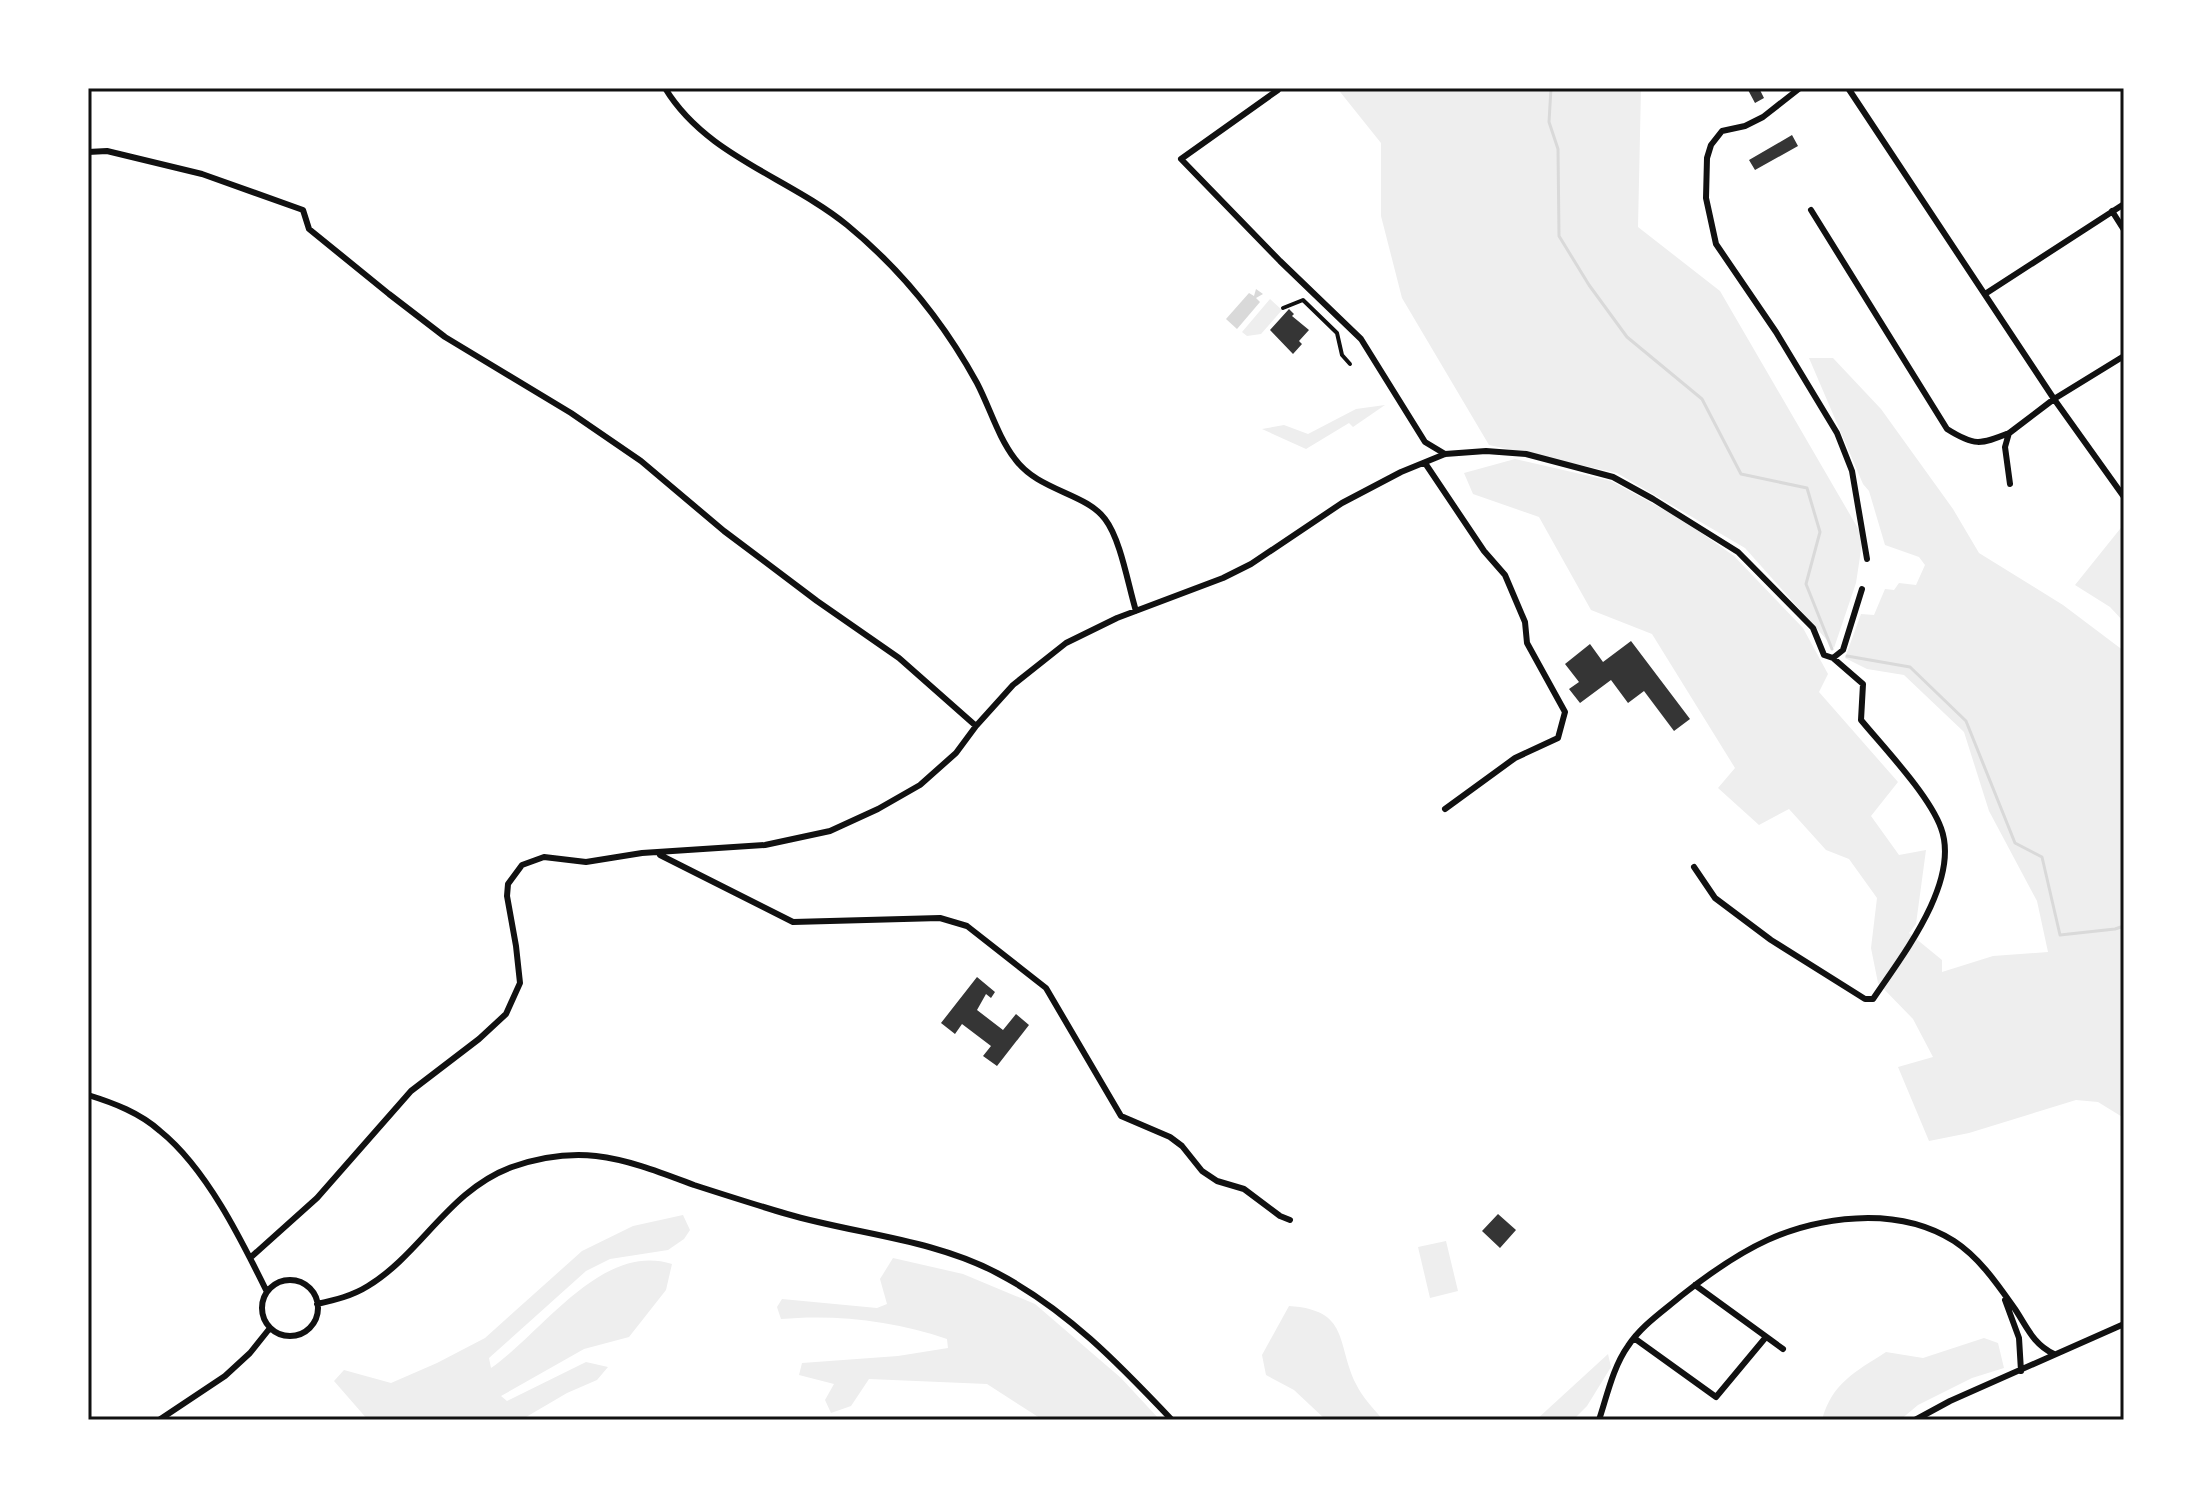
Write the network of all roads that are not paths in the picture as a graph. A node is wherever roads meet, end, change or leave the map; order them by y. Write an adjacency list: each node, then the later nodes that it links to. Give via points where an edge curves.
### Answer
1 (665, 88): 22 (street, via 704,134 827,209 910,284 950,337 1011,455 1040,482 1105,519)
2 (1276, 88): 16 (street, via 1181,159 1361,339 1425,442)
3 (1800, 88): 20 (street, via 1763,117 1722,131 1707,158 1706,198 1716,244 1837,433 1852,471)
4 (1848, 88): 10 (street)
5 (88, 152): 24 (street, via 107,151 202,174 303,210 309,229 445,337 641,461 724,531 899,658)
6 (2124, 204): 8 (street)
7 (1811, 210): 15 (street, via 1947,429 1984,443)
8 (2112, 211): 9 (street); 10 (street)
9 (2124, 230)
10 (1985, 294): 14 (street)
11 (1283, 308): 13 (street, via 1303,300 1337,333)
12 (2124, 356): 14 (street)
13 (1350, 364)
14 (2054, 399): 15 (street); 19 (street)
15 (2006, 436): 18 (street)
16 (1445, 454): 17 (street); 23 (street, via 1526,454 1613,477 1738,552 1813,628 1824,655)
17 (1425, 463): 22 (street, via 1342,503 1237,571); 25 (street, via 1505,575 1525,622 1527,643 1565,712 1558,738 1515,758)
18 (2010, 484)
19 (2124, 497)
20 (1867, 559)
21 (1862, 589): 23 (street, via 1843,650)
22 (1136, 611): 24 (street, via 1046,657)
23 (1833, 658): 27 (street, via 1863,684 1861,720 1928,805 1942,829 1945,849 1927,918 1873,999 1865,999 1771,940 1715,898)
24 (976, 726): 26 (street, via 956,753 920,785 830,831 765,845)
25 (1445, 809)
26 (657, 853): 29 (street, via 793,922 940,918 967,926 1046,988 1121,1116 1170,1137 1210,1176 1244,1189); 30 (street, via 586,862 544,857 513,873 507,896 520,983 506,1014 411,1091 317,1198)
27 (1694, 867)
28 (88, 1095): 30 (street, via 134,1113 168,1137 198,1174)
29 (1290, 1220)
30 (250, 1258): 33 (street)
31 (1695, 1285): 32 (street, via 1782,1232 1827,1220 1872,1218 1910,1221 1945,1235 1975,1258); 37 (street); 38 (street)
32 (2001, 1289): 40 (street, via 2033,1339); 41 (street, via 2019,1338)
33 (267, 1292): 34 (street, via 282,1281 301,1282); 36 (street, via 262,1315)
34 (317, 1304): 36 (street, via 314,1321 302,1333 286,1336); 43 (street, via 351,1295 380,1278 485,1181 555,1156 593,1156 627,1161 789,1214 994,1271 1079,1327)
35 (2124, 1324): 40 (street)
36 (270, 1328): 42 (street, via 225,1376)
37 (1766, 1337): 38 (street, via 1716,1397); 39 (street)
38 (1634, 1338): 44 (street, via 1620,1360)
39 (1783, 1349)
40 (2054, 1354): 41 (street)
41 (2021, 1371): 45 (street)
42 (159, 1420)
43 (1172, 1420)
44 (1599, 1420)
45 (1915, 1420)

